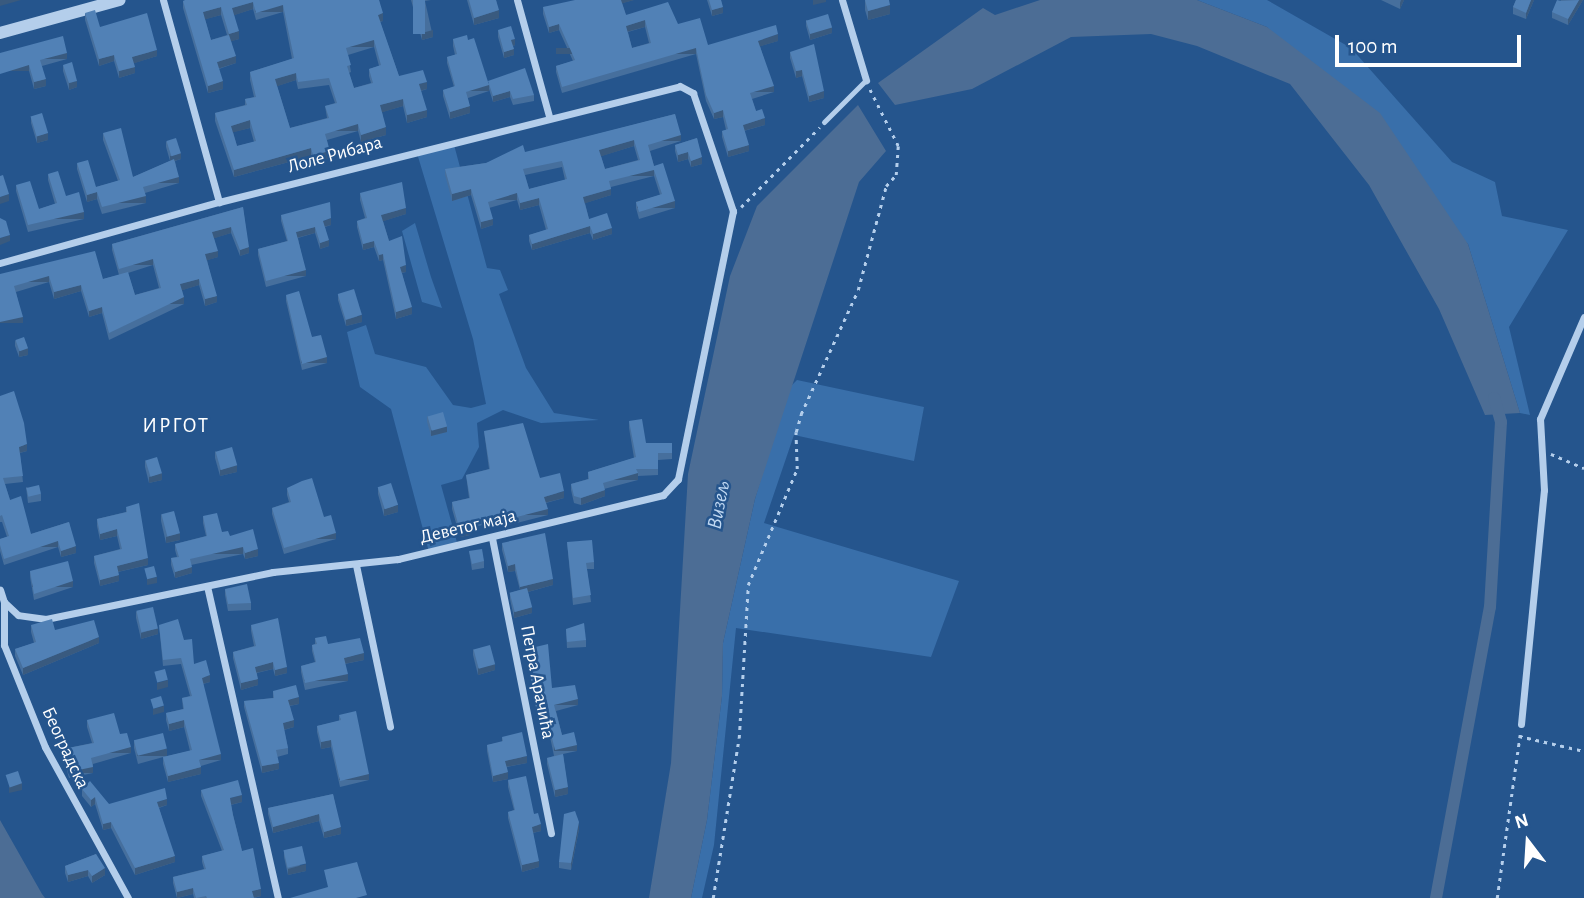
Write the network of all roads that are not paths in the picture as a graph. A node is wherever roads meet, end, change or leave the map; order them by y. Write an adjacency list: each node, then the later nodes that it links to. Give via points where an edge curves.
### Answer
1 (120, 0): 5 (street)
2 (163, 0): 9 (street)
3 (517, 0): 7 (street)
4 (842, 0): 6 (street)
5 (0, 33)
6 (866, 80): 8 (lane)
7 (549, 116): 9 (street, Лоле Рибара); 10 (street, Лоле Рибара, via 681,86 693,93)
8 (824, 122)
9 (219, 202): 11 (street, Лоле Рибара)
10 (733, 211): 13 (street, Деветог маја, via 675,485 653,498)
11 (0, 263)
12 (1584, 317): 18 (street, via 1541,419 1545,451)
13 (492, 538): 14 (street, Деветог маја); 20 (street, Петра Арачића)
14 (356, 565): 15 (street, Деветог маја, via 273,572); 19 (street)
15 (207, 586): 17 (street, Деветог маја, via 46,619 26,618); 22 (street)
16 (0, 590): 17 (street)
17 (4, 602): 21 (street, Београдска, via 4,645 45,747)
18 (1521, 724)
19 (390, 726)
20 (551, 833)
21 (128, 898)
22 (278, 898)

